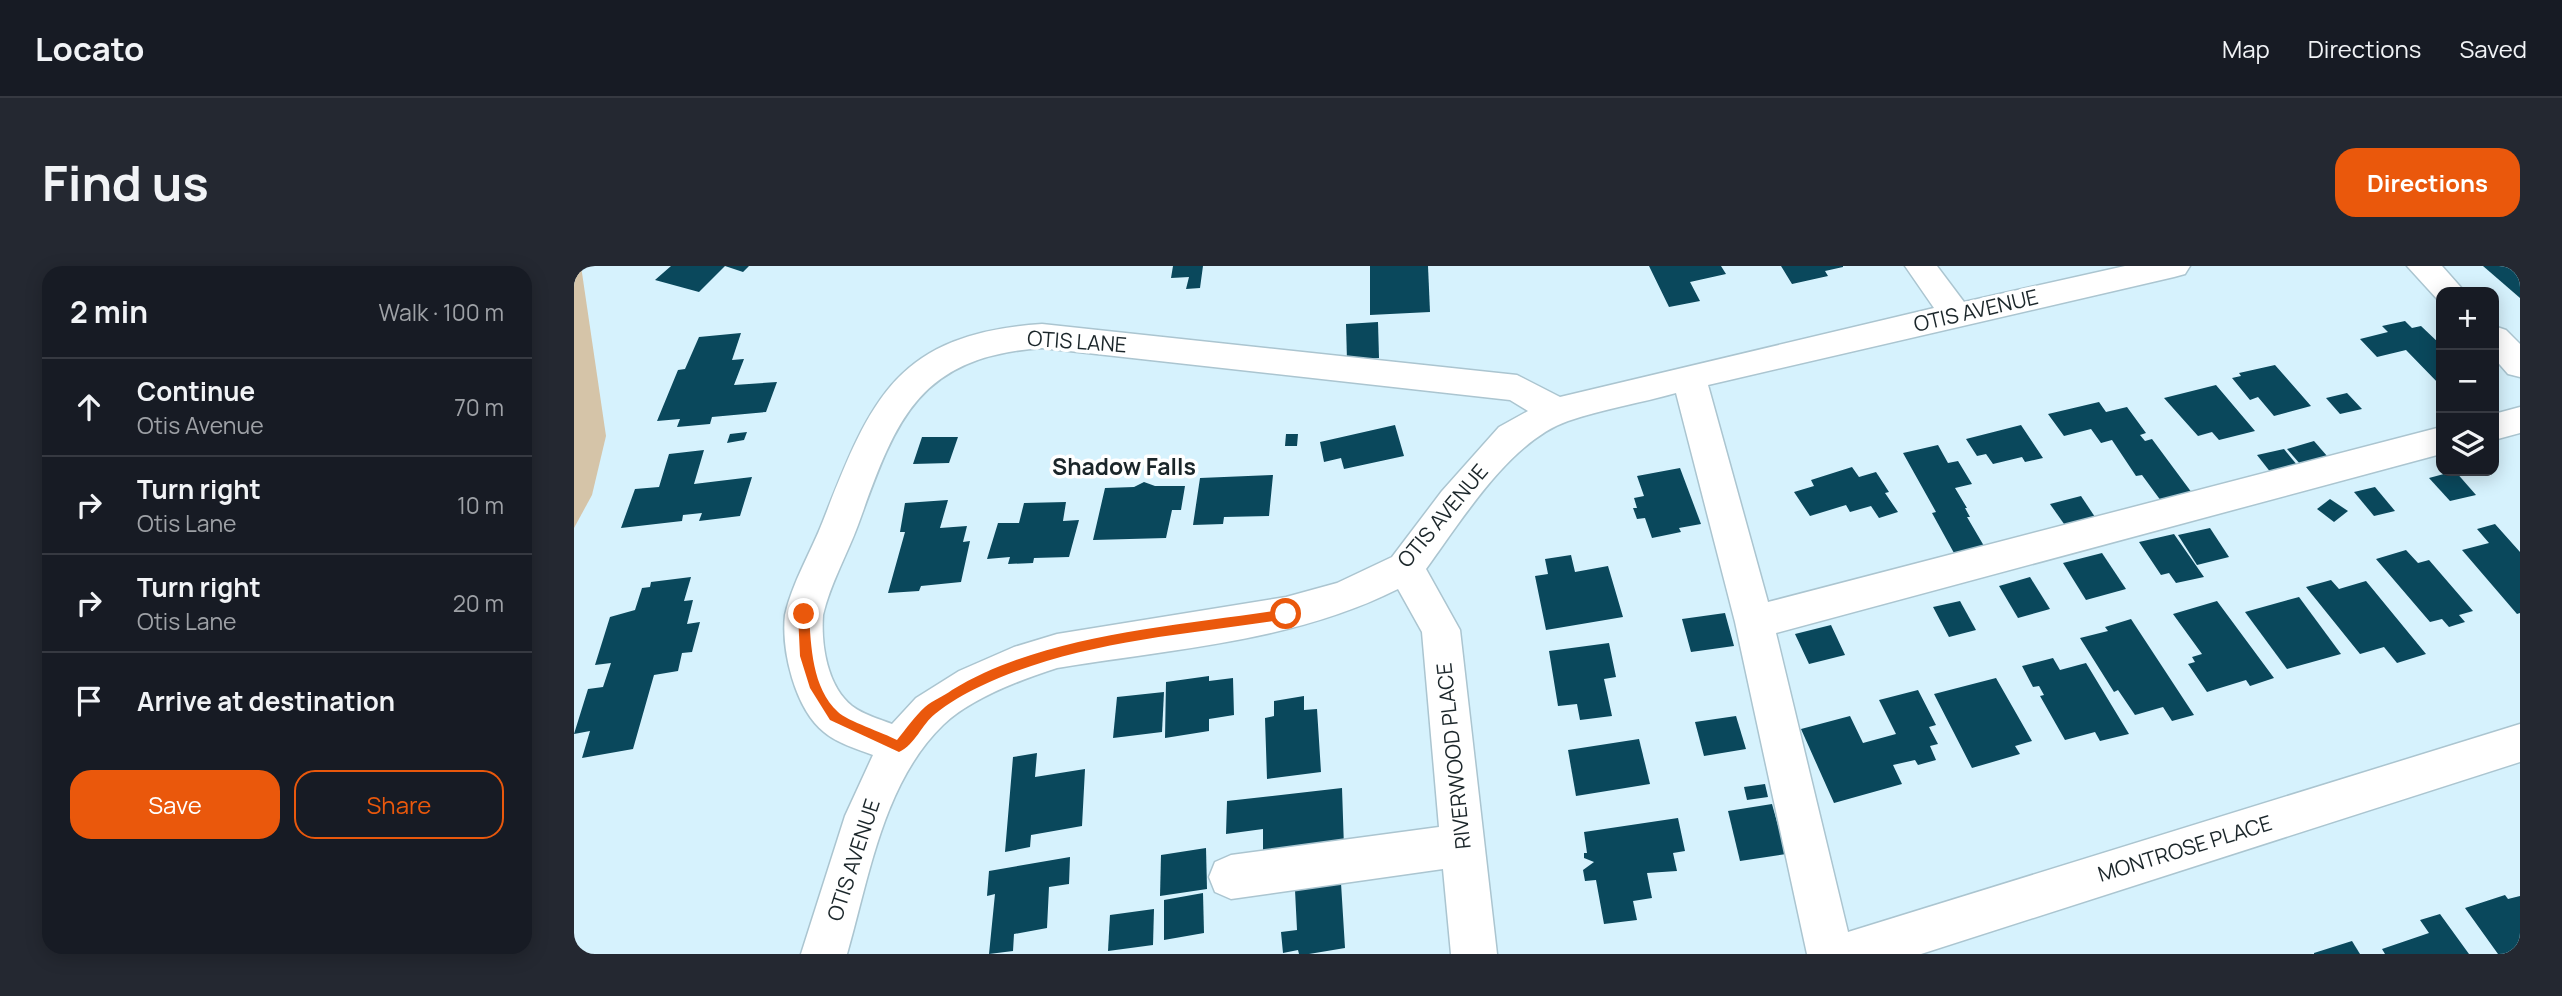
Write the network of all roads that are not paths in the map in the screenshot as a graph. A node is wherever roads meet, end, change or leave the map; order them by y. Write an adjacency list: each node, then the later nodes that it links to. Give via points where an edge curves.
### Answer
1 (1922, 266): 5 (street)
2 (2174, 266): 5 (street, OTIS AVENUE)
3 (2423, 266): 4 (street)
4 (2444, 287)
5 (1956, 315): 8 (street, OTIS AVENUE)
6 (2499, 343): 7 (street)
7 (2520, 365)
8 (1689, 377): 9 (street, OTIS AVENUE); 14 (street)
9 (1556, 411): 13 (street, OTIS AVENUE, via 1511,436); 16 (street, OTIS LANE, via 1517,388 1042,337 991,342 950,357 909,385 882,424 804,614 806,656 816,688 834,717)
10 (2520, 420): 11 (street)
11 (2499, 426)
12 (2436, 442): 14 (street)
13 (1405, 568): 16 (street, OTIS AVENUE, via 1346,597 1286,614 1100,643 1014,665 930,710); 17 (street, RIVERWOOD PLACE, via 1441,630)
14 (1754, 622): 21 (street)
15 (2520, 743): 22 (street, MONTROSE PLACE)
16 (899, 746): 19 (street, OTIS AVENUE, via 866,816)
17 (1463, 845): 18 (street); 20 (street, RIVERWOOD PLACE)
18 (1231, 877)
19 (824, 954)
20 (1474, 954)
21 (1830, 954)
22 (1850, 954)

